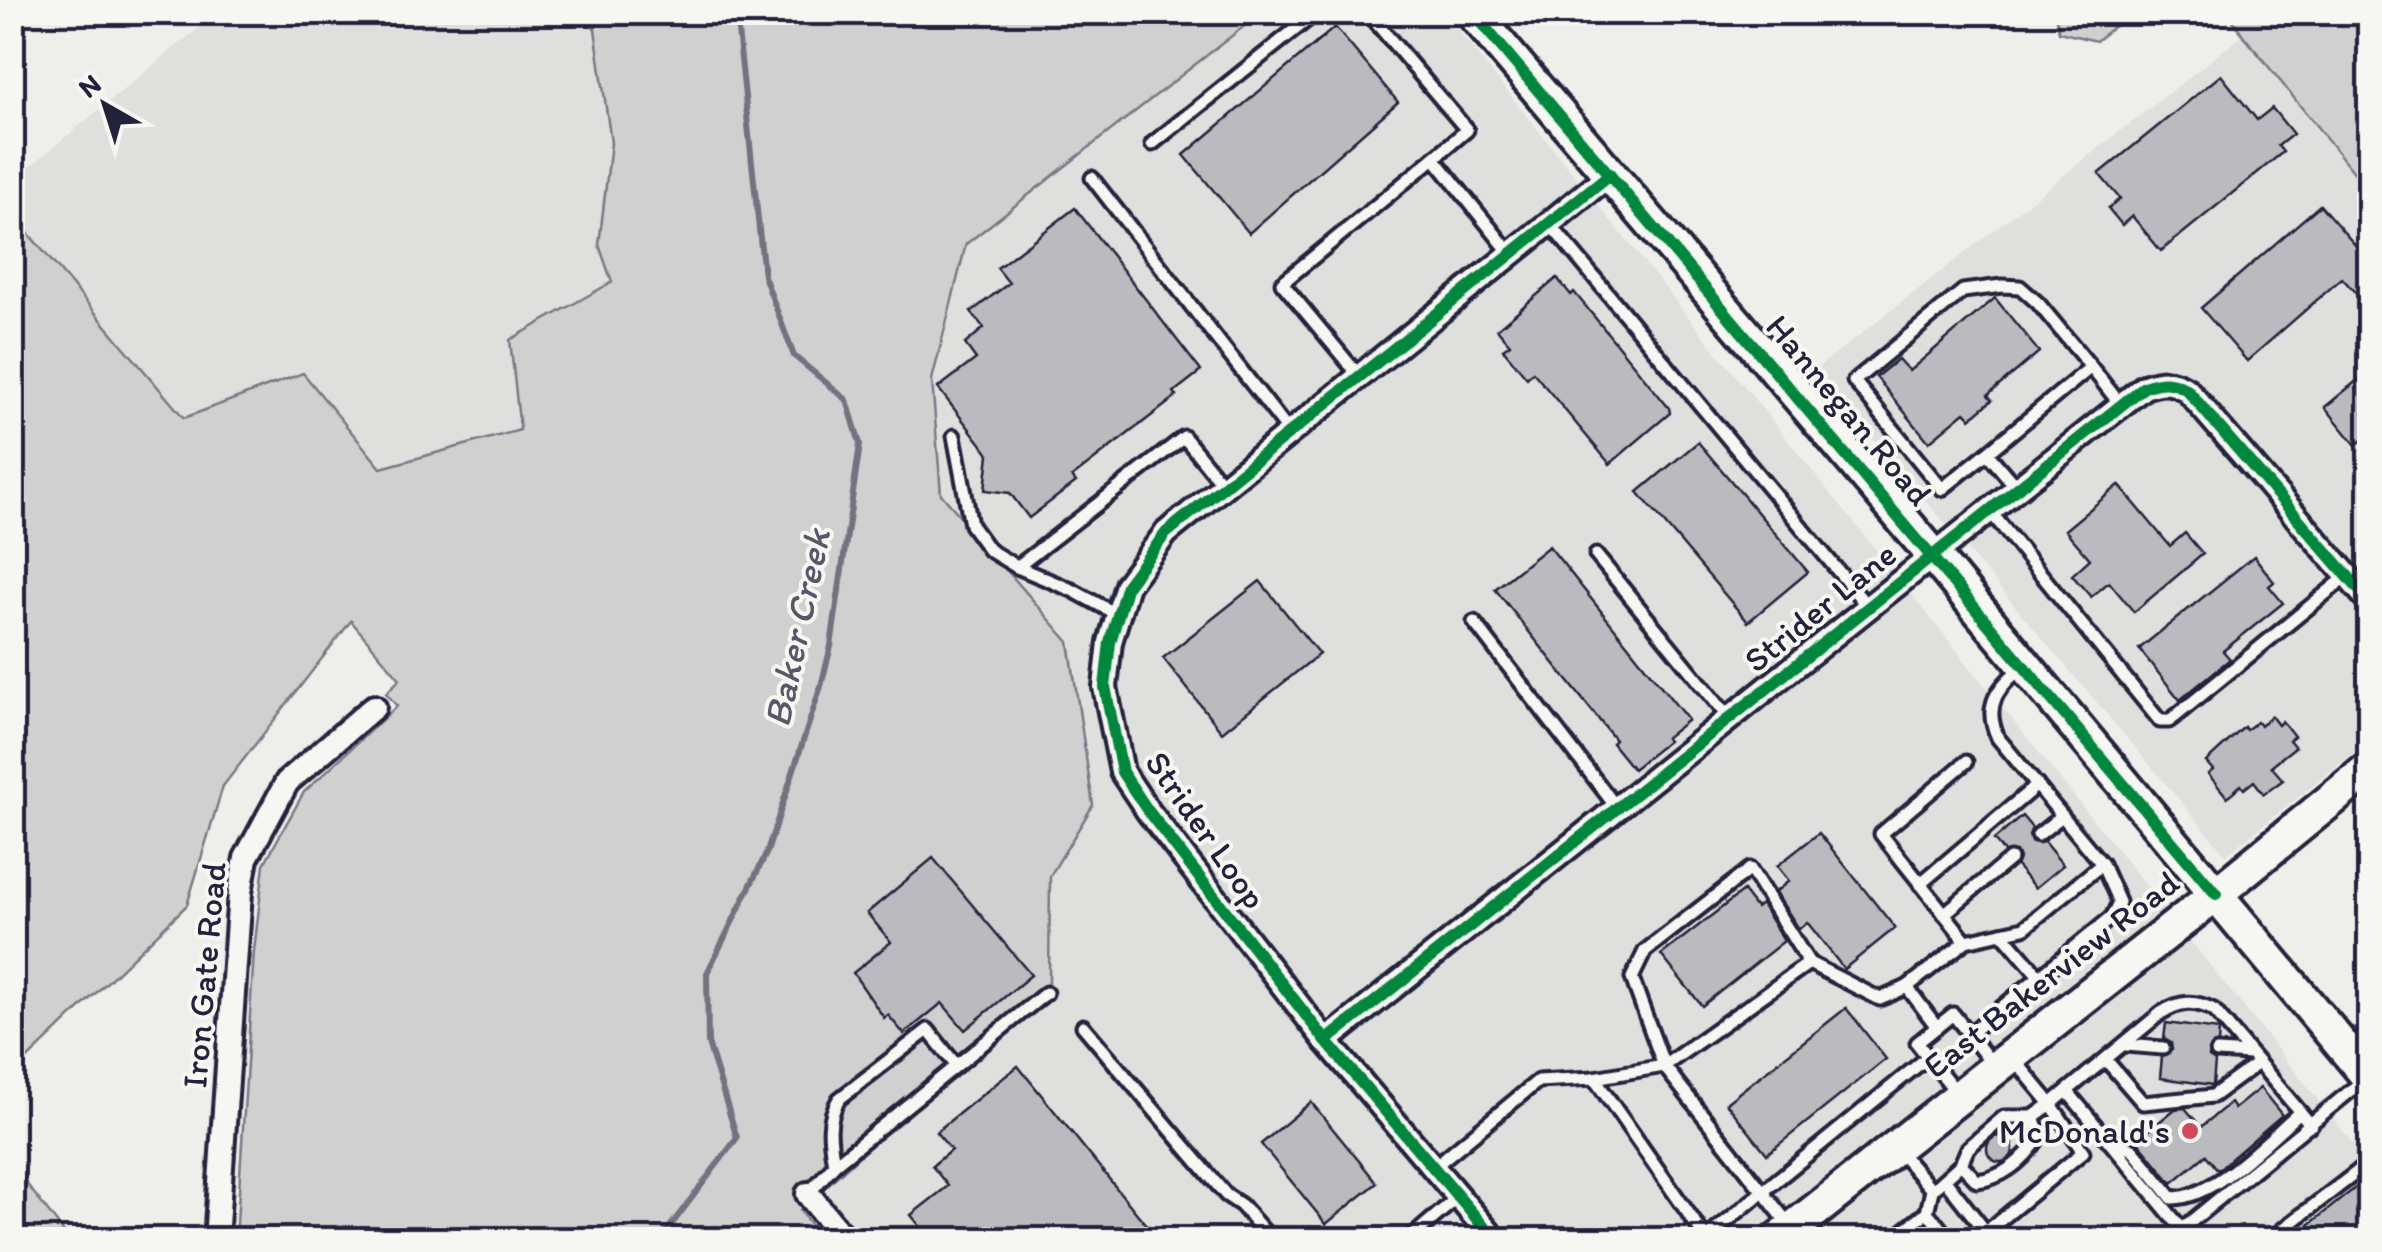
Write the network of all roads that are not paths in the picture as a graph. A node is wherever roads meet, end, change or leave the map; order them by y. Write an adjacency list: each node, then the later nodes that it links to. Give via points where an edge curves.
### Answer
1 (1317, 12): 4 (lane)
2 (1367, 12): 5 (lane, via 1466,130)
3 (1472, 12): 6 (main road, Hannegan Road)
4 (1152, 144)
5 (1434, 158): 9 (lane); 11 (lane, via 1282,283)
6 (1610, 174): 8 (street, Strider Loop); 20 (main road, Hannegan Road)
7 (1092, 178): 13 (lane)
8 (1549, 223): 9 (street, Strider Loop); 24 (lane)
9 (1511, 254): 11 (street, Strider Loop)
10 (2091, 367): 12 (lane); 15 (lane); 15 (lane, via 2020,288 1964,291 1854,381 1942,488)
11 (1360, 376): 13 (street, Strider Loop)
12 (2120, 404): 17 (street, Strider Lane); 22 (street, Strider Lane, via 2160,381 2188,390)
13 (1290, 433): 16 (street, Strider Loop)
14 (954, 436): 21 (lane, via 971,525 989,550)
15 (1987, 453): 17 (lane)
16 (1224, 486): 21 (lane, via 1184,436); 25 (street, Strider Loop, via 1166,533 1127,585)
17 (2016, 488): 18 (street, Strider Lane)
18 (1988, 510): 20 (street, Strider Lane); 22 (lane, via 2160,721 2177,715)
19 (1596, 555): 29 (lane)
20 (1932, 555): 24 (street, Strider Lane); 27 (main road, Hannegan Road)
21 (1017, 567): 25 (lane)
22 (2347, 576): 23 (street, Strider Lane)
23 (2370, 602)
24 (1868, 607): 29 (street, Strider Lane)
25 (1118, 615): 50 (street, Strider Loop, via 1104,687 1122,772)
26 (1474, 622): 33 (lane)
27 (2025, 665): 32 (lane, via 1998,688 1990,714 1998,738); 39 (main road, Hannegan Road)
28 (374, 706): 82 (street, Iron Gate Road, via 287,782 246,858)
29 (1729, 718): 33 (street, Strider Lane)
30 (1966, 762): 38 (lane, via 1881,834)
31 (2370, 768): 39 (main road, East Bakerview Road)
32 (2037, 785): 34 (lane); 38 (lane)
33 (1617, 808): 50 (street, Strider Lane)
34 (2062, 816): 35 (lane); 37 (lane)
35 (2038, 835)
36 (2010, 859): 40 (lane)
37 (2102, 864): 41 (lane, via 2024,928); 44 (lane, via 2120,902 2112,917)
38 (1920, 884): 40 (lane)
39 (2216, 894): 57 (main road, East Bakerview Road); 61 (main road, Hannegan Road)
40 (1944, 914): 42 (lane)
41 (2002, 933): 42 (lane); 44 (lane)
42 (1966, 941): 45 (lane)
43 (1809, 964): 45 (lane, via 1880,999); 59 (lane); 59 (lane, via 1750,869 1645,951 1632,978)
44 (2040, 976): 49 (lane)
45 (1906, 988): 48 (lane)
46 (1046, 992): 58 (lane)
47 (1084, 1026): 84 (lane)
48 (1937, 1026): 49 (lane, via 1953,1014); 54 (lane, via 1917,1043)
49 (1969, 1034): 57 (lane)
50 (1326, 1041): 73 (street, Strider Loop)
51 (2126, 1045): 52 (lane); 55 (lane, via 2174,1005 2199,1003 2214,1010); 56 (lane)
52 (2163, 1048)
53 (2217, 1052): 55 (lane)
54 (1928, 1057): 63 (lane); 76 (lane)
55 (2253, 1059): 56 (lane, via 2213,1096 2143,1103); 65 (lane)
56 (2106, 1060): 62 (lane)
57 (2004, 1062): 63 (main road, East Bakerview Road); 64 (lane)
58 (956, 1066): 72 (lane); 72 (lane, via 928,1030 839,1099 829,1136)
59 (1664, 1066): 60 (lane); 76 (lane)
60 (1594, 1078): 73 (lane, via 1538,1081); 81 (lane)
61 (2368, 1078): 67 (lane)
62 (2067, 1091): 64 (lane); 68 (lane)
63 (1959, 1097): 69 (main road, East Bakerview Road)
64 (2051, 1104): 66 (lane); 74 (lane, via 2083,1152 1986,1232)
65 (2300, 1112): 67 (lane); 68 (lane, via 2207,1190 2186,1198 2172,1198 2132,1150)
66 (2033, 1117): 71 (lane, via 2004,1117 1968,1148); 71 (lane, via 2040,1136 1995,1180 1977,1181)
67 (2311, 1125): 68 (lane, via 2182,1229)
68 (2109, 1141)
69 (1896, 1147): 75 (lane); 80 (main road, East Bakerview Road)
70 (2370, 1162): 89 (lane)
71 (1961, 1164): 74 (lane)
72 (834, 1165): 77 (lane)
73 (1434, 1168): 78 (street, Strider Loop)
74 (1945, 1180): 75 (lane)
75 (1932, 1190): 79 (lane)
76 (1762, 1192): 80 (lane); 81 (lane)
77 (808, 1194): 83 (street)
78 (1458, 1197): 85 (lane); 86 (street, Strider Loop)
79 (1927, 1212): 87 (lane); 88 (lane)
80 (1785, 1234)
81 (1707, 1238)
82 (216, 1240)
83 (845, 1240)
84 (1272, 1240)
85 (1408, 1240)
86 (1495, 1240)
87 (1892, 1240)
88 (1950, 1240)
89 (2270, 1240)

